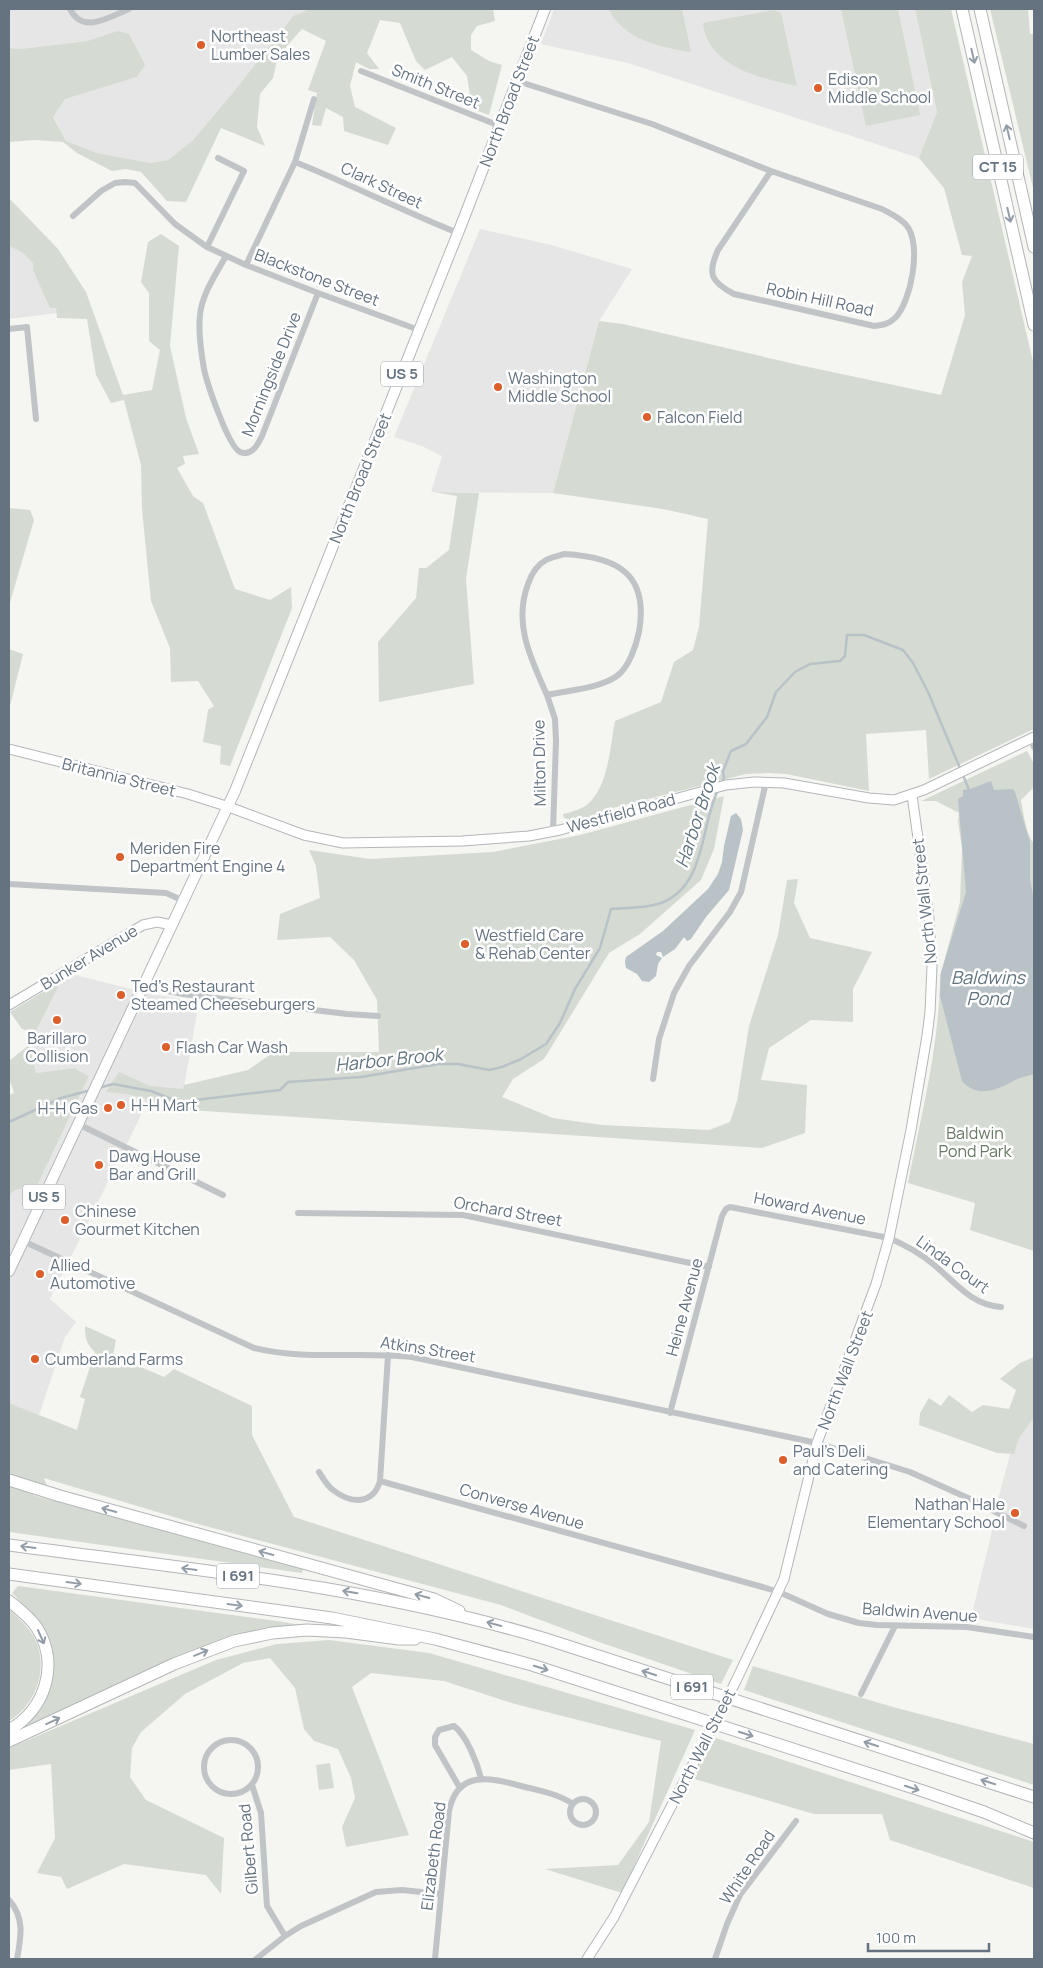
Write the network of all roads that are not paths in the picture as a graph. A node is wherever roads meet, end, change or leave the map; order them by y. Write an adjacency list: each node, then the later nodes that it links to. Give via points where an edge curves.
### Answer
1 (70, 9): 2 (street, via 74,17 90,24)
2 (129, 9)
3 (545, 9): 7 (main road, North Broad Street / US 5)
4 (962, 9): 20 (highway, CT 15, one-way to 20)
5 (980, 9): 16 (highway, CT 15, one-way to 5)
6 (361, 71): 9 (street, Smith Street)
7 (517, 82): 9 (main road, North Broad Street / US 5); 12 (street, Robin Hill Road, via 654,124)
8 (314, 99): 11 (street)
9 (500, 126): 14 (main road, North Broad Street / US 5)
10 (218, 158): 15 (street, via 244,170)
11 (295, 162): 14 (street, Clark Street); 18 (street)
12 (771, 170): 12 (street, Robin Hill Road, via 882,209 908,227 914,243 914,262 903,307 895,318 886,325 874,326 734,294 713,278 712,263 718,250)
13 (73, 216): 15 (street, Blackstone Street, via 115,183 135,183 175,224)
14 (458, 233): 22 (main road, North Broad Street / US 5)
15 (207, 247): 17 (street, Blackstone Street)
16 (1034, 247)
17 (226, 256): 18 (street, Blackstone Street); 19 (street, Morningside Drive, via 202,305 200,330 210,389 234,447 239,451 245,453 256,448 263,435)
18 (246, 265): 19 (street, Blackstone Street)
19 (318, 293): 22 (street, Blackstone Street)
20 (1034, 325)
21 (9, 329): 23 (street, via 27,326)
22 (419, 330): 29 (main road, North Broad Street / US 5)
23 (36, 419)
24 (547, 695): 24 (street, Milton Drive, via 528,652 523,626 522,599 531,574 545,560 564,554 584,555 609,562 637,585 641,603 637,642 629,660 618,675 604,683); 30 (street, Milton Drive, via 556,741)
25 (1033, 741): 28 (street, Westfield Road)
26 (9, 749): 29 (street, Britannia Street)
27 (766, 782): 28 (street, Westfield Road, via 880,800); 30 (street, Westfield Road, via 730,784); 37 (street, via 742,892 680,980 661,1031)
28 (912, 795): 42 (street, North Wall Street, via 929,918 931,990 927,1036)
29 (229, 807): 30 (street, Westfield Road, via 296,833 343,843 494,839); 32 (main road, US 5)
30 (553, 832)
31 (9, 884): 32 (street, via 166,893)
32 (184, 901): 33 (main road, US 5)
33 (172, 926): 34 (main road, US 5); 35 (street, Bunker Avenue, via 157,922 143,925)
34 (143, 986): 36 (street, via 183,994); 38 (main road, US 5)
35 (9, 1005)
36 (378, 1016)
37 (653, 1079)
38 (78, 1124): 39 (street); 43 (main road, US 5)
39 (223, 1195)
40 (726, 1209): 42 (street, Howard Avenue, via 735,1207); 44 (street, Heine Avenue)
41 (298, 1213): 44 (street, Orchard Street, via 463,1215)
42 (889, 1238): 46 (street, Linda Court, via 933,1264 970,1297); 49 (street, North Wall Street, via 870,1304)
43 (23, 1241): 45 (main road, US 5); 47 (street, Atkins Street, via 254,1348 286,1355)
44 (709, 1267): 48 (street, Heine Avenue)
45 (9, 1271)
46 (1001, 1307)
47 (388, 1355): 48 (street, Atkins Street, via 435,1361); 52 (street)
48 (670, 1412): 49 (street, Atkins Street)
49 (817, 1443): 53 (street, Atkins Street, via 910,1472); 56 (street, North Wall Street)
50 (319, 1472): 52 (street, via 332,1489 348,1498 369,1498)
51 (9, 1480): 58 (highway, one-way to 51, via 434,1599)
52 (380, 1481): 56 (street, Converse Avenue)
53 (1024, 1526)
54 (9, 1545): 58 (highway, I 691, one-way to 54, via 327,1588)
55 (9, 1574): 60 (highway, I 691, one-way to 60, via 309,1615)
56 (779, 1592): 59 (street, Baldwin Avenue, via 842,1619); 78 (street, North Wall Street, bridge, via 614,1917)
57 (9, 1602): 63 (highway, one-way to 63, via 39,1631 48,1669 44,1690 36,1706)
58 (466, 1616): 68 (highway, I 691, one-way to 58)
59 (895, 1626): 61 (street, Baldwin Avenue, via 967,1627); 62 (street)
60 (427, 1637): 64 (highway, one-way to 60, via 174,1664 244,1639 307,1630 400,1639); 71 (highway, I 691, one-way to 71, via 511,1659 950,1800)
61 (1034, 1637)
62 (861, 1694)
63 (9, 1730)
64 (9, 1742)
65 (480, 1778): 67 (street, Elizabeth Road); 67 (street, via 477,1764 460,1730 454,1726 439,1730 435,1745); 69 (street, via 554,1794)
66 (252, 1785): 66 (street, Gilbert Road, via 259,1768 253,1750 239,1740 220,1742 212,1748 204,1763 204,1772 213,1787 220,1792 238,1794); 74 (street, Gilbert Road, via 260,1813 267,1906)
67 (460, 1788): 72 (street, Elizabeth Road, via 449,1811)
68 (1034, 1798)
69 (573, 1804): 69 (street, via 570,1815 575,1822 586,1825 593,1821 597,1813 592,1802 584,1798)
70 (796, 1821): 79 (street, White Road, via 740,1896)
71 (1034, 1833)
72 (441, 1894): 74 (street, via 402,1890 376,1892); 77 (street, Elizabeth Road)
73 (9, 1900): 75 (street, via 21,1925)
74 (285, 1936): 76 (street)
75 (17, 1959)
76 (256, 1959)
77 (435, 1959)
78 (587, 1959)
79 (715, 1959)

